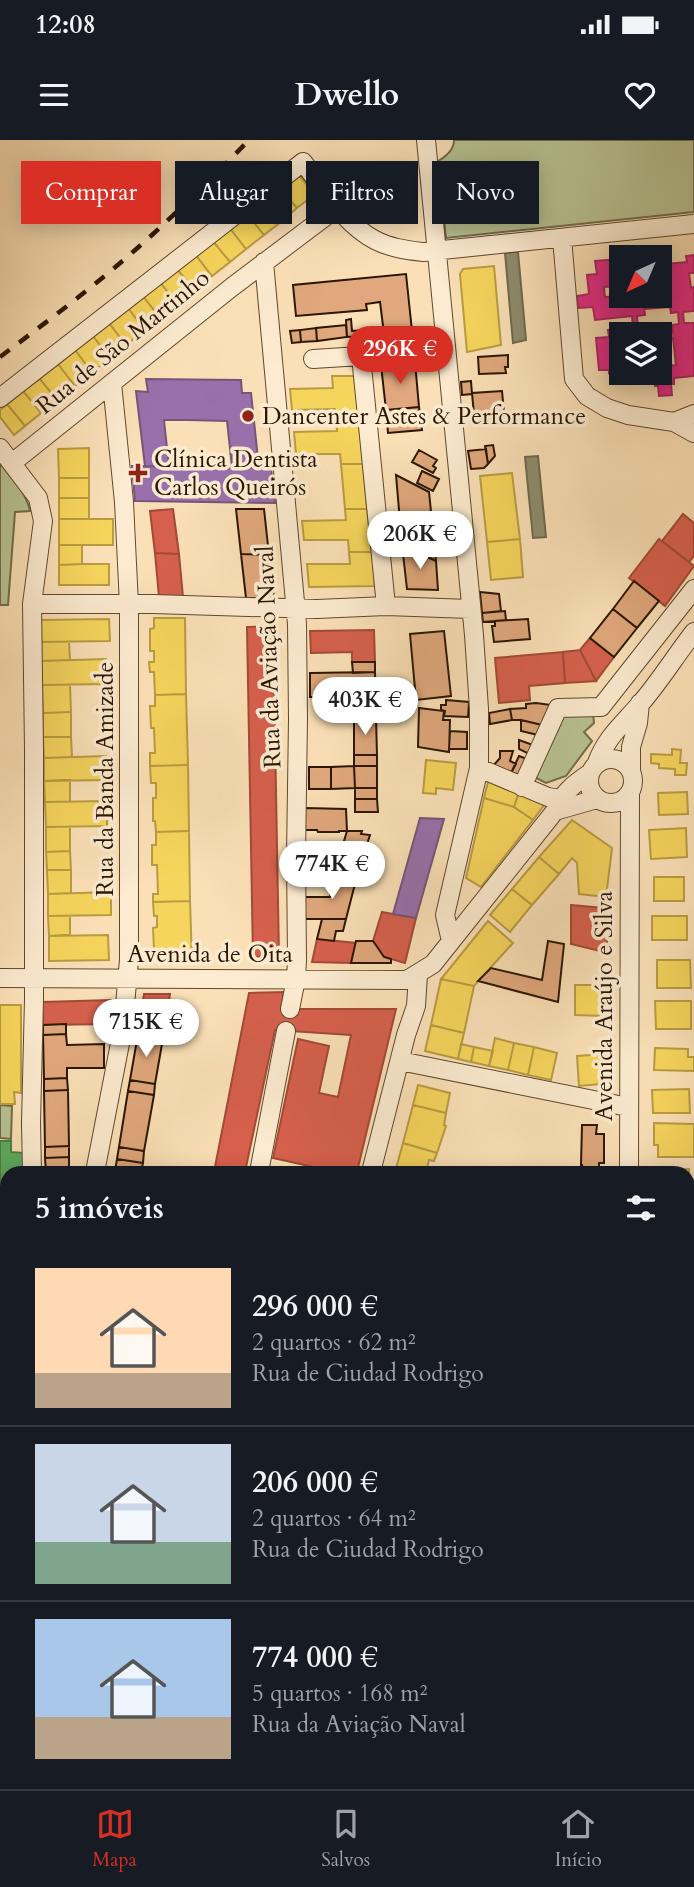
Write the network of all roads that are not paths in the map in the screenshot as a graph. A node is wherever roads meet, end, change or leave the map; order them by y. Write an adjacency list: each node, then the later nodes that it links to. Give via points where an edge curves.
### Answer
1 (426, 140): 7 (street)
2 (306, 166): 11 (street, via 303,162)
3 (315, 224): 8 (street, Rua de São Martinho)
4 (353, 224): 7 (street, via 377,241 399,249)
5 (694, 224): 6 (street)
6 (562, 237): 7 (street); 13 (street, via 574,379 587,396 607,408)
7 (437, 251): 22 (street)
8 (264, 261): 10 (street, Rua de São Martinho); 21 (street, Rua da Aviação Naval)
9 (313, 359): 20 (street, via 361,356)
10 (112, 383): 16 (street, Rua de São Martinho); 19 (street, Rua da Banda Amizade)
11 (0, 398)
12 (694, 414): 13 (street)
13 (674, 422): 14 (street)
14 (694, 433)
15 (0, 448): 16 (street)
16 (12, 463): 18 (street, via 42,509)
17 (694, 589): 23 (street)
18 (32, 604): 19 (street); 39 (street)
19 (129, 605): 21 (street); 40 (street, Rua da Banda Amizade)
20 (386, 606): 21 (street); 22 (street)
21 (297, 608): 41 (street, Rua da Aviação Naval)
22 (470, 610): 26 (street)
23 (665, 626): 24 (street, via 674,633); 29 (street, via 601,707 558,708)
24 (693, 635): 25 (street)
25 (640, 704): 27 (street, via 602,747); 28 (street)
26 (479, 768): 29 (street); 34 (street)
27 (593, 769): 28 (street, via 601,761 615,759); 31 (street, via 590,787); 32 (street)
28 (631, 771): 30 (street)
29 (522, 787): 32 (street)
30 (630, 793): 31 (street, via 620,802); 33 (street, Avenida Araújo e Silva)
31 (602, 801): 32 (street); 33 (street, Avenida Araújo e Silva)
32 (558, 805): 35 (street)
33 (628, 840): 45 (street, Avenida Araújo e Silva)
34 (452, 891): 35 (street); 36 (street, via 445,915)
35 (480, 906): 36 (street)
36 (451, 941): 37 (street)
37 (418, 975): 41 (street, Avenida de Oita, via 407,980); 44 (street, via 416,1006)
38 (0, 978): 39 (street, Avenida de Oita)
39 (34, 978): 40 (street, Avenida de Oita); 46 (street)
40 (128, 978): 41 (street, Avenida de Oita); 47 (street, Rua da Banda Amizade)
41 (296, 979): 42 (street, Rua da Aviação Naval)
42 (290, 1009)
43 (286, 1031): 48 (street)
44 (400, 1061): 45 (street); 49 (street)
45 (628, 1107): 50 (street, Avenida Araújo e Silva)
46 (32, 1166)
47 (96, 1166)
48 (260, 1166)
49 (373, 1166)
50 (629, 1166)

